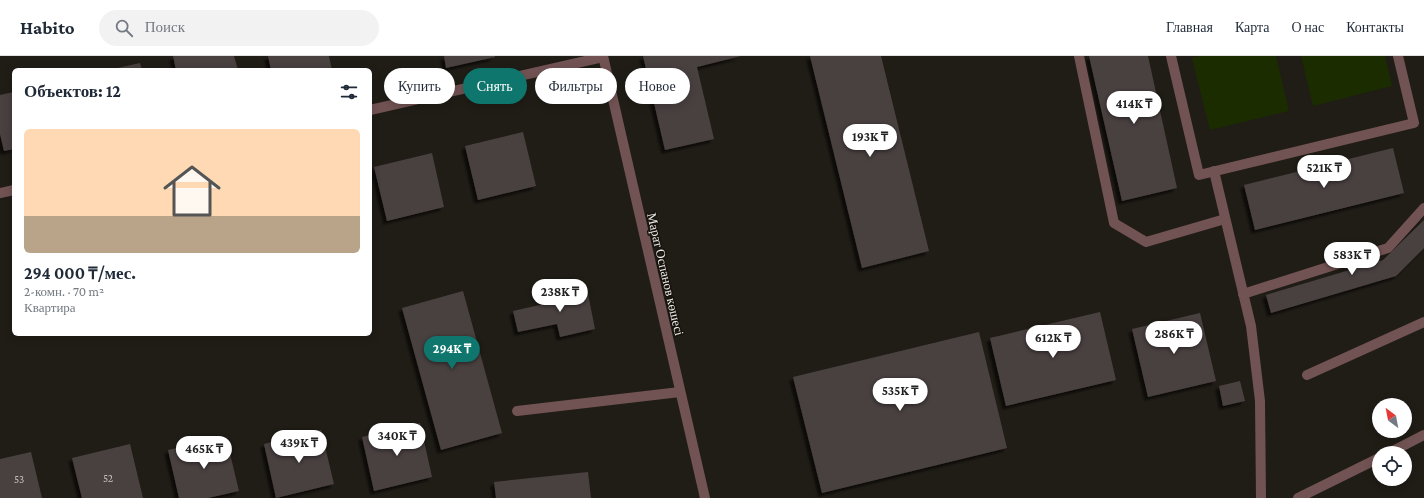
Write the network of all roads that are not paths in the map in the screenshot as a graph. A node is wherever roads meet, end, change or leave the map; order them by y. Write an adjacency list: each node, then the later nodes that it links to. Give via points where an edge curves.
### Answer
1 (1079, 56): 10 (street, via 1114,222 1146,242)
2 (1171, 56): 6 (street, via 1199,175)
3 (1398, 56): 6 (street, via 1414,123)
4 (603, 57): 5 (street); 14 (street, Марат Оспанов көшесі)
5 (372, 110)
6 (1214, 171): 10 (street)
7 (12, 190): 8 (street)
8 (0, 193)
9 (1424, 208): 11 (street, via 1388,248)
10 (1225, 219): 11 (street)
11 (1243, 294): 20 (street, via 1251,326 1260,402)
12 (1424, 322): 13 (street)
13 (1307, 375)
14 (680, 392): 15 (street); 19 (street, Марат Оспанов көшесі)
15 (517, 411)
16 (1424, 435): 17 (street)
17 (1403, 446)
18 (1372, 461): 21 (street)
19 (705, 498)
20 (1261, 498)
21 (1298, 498)

